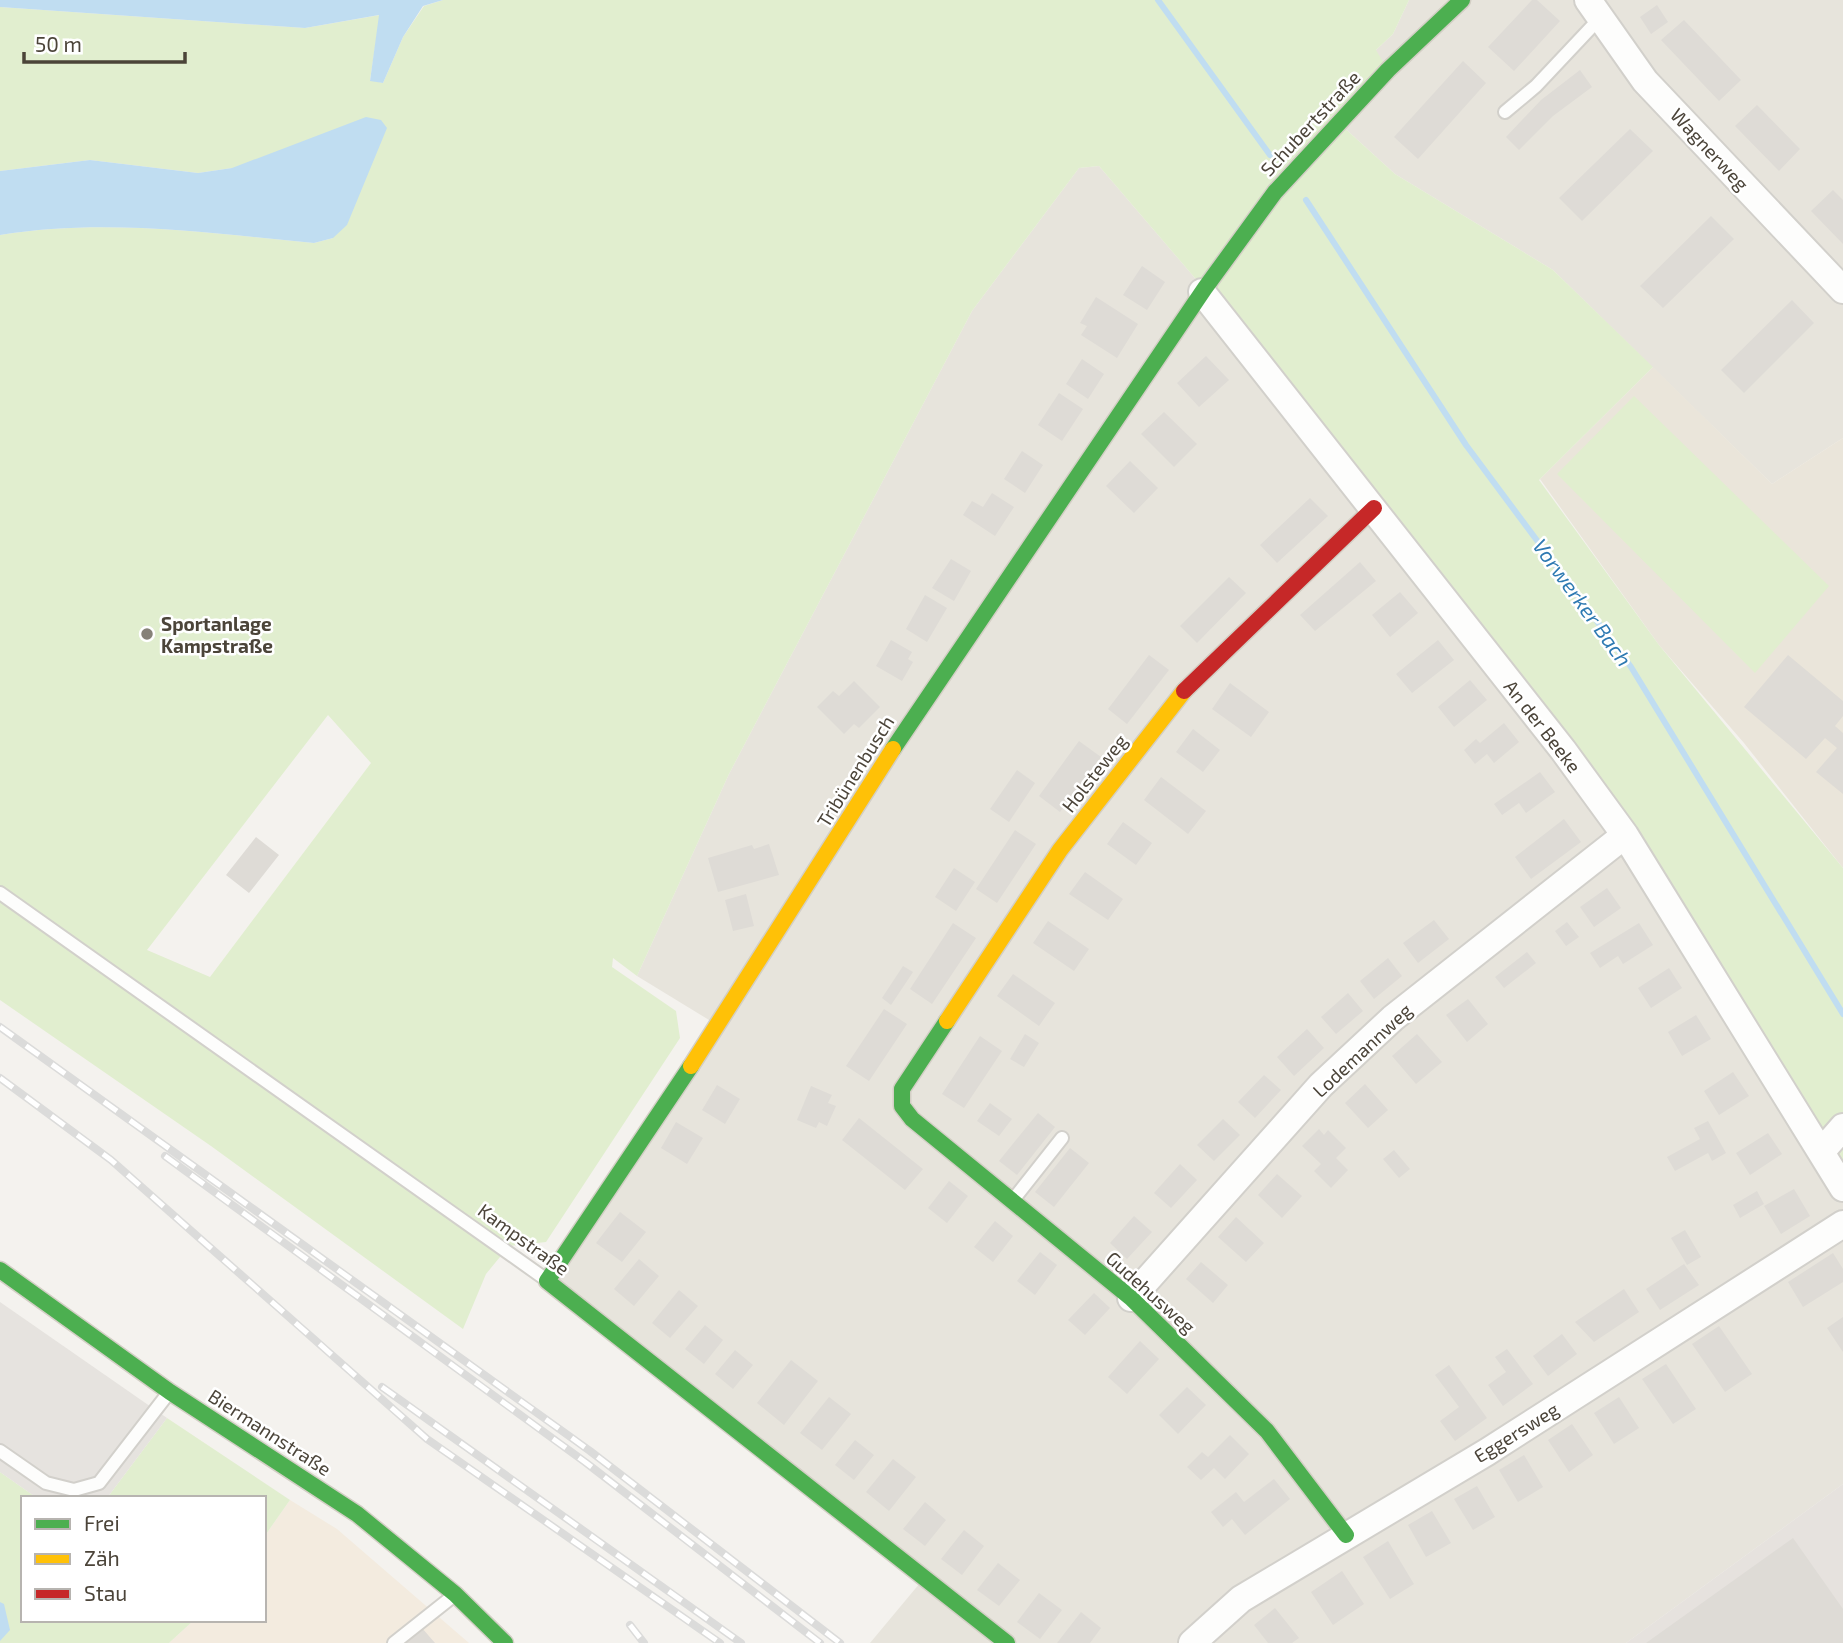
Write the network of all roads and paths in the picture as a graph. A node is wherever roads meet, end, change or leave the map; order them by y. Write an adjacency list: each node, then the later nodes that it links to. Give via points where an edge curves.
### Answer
1 (1462, 0): 4 (street, Schubertstraße, via 1315,147 1275,192)
2 (1594, 9): 3 (lane, via 1536,86); 5 (street, Wagnerweg, via 1645,80)
3 (1505, 112)
4 (1204, 290): 6 (street, An der Beeke); 17 (street, Tribünenbusch, via 927,696 722,1020)
5 (1843, 290)
6 (1374, 508): 7 (street, An der Beeke); 9 (street, Holsteweg, via 1192,681 1060,850 902,1089)
7 (1625, 835): 12 (street, An der Beeke); 18 (street, Lodemannweg, via 1393,1018 1339,1069)
8 (0, 892): 17 (lane, Kampstraße)
9 (902, 1106): 14 (street, Gudehusweg)
10 (1843, 1127): 12 (street)
11 (1062, 1138): 14 (lane)
12 (1822, 1151): 13 (street, An der Beeke)
13 (1843, 1188)
14 (1013, 1200): 18 (street, Gudehusweg)
15 (1843, 1224): 21 (street, Eggersweg, via 1487,1452)
16 (0, 1270): 19 (street, Biermannstraße)
17 (547, 1280): 25 (street, Kampstraße)
18 (1130, 1298): 21 (street, Gudehusweg, via 1266,1431)
19 (170, 1391): 20 (lane, via 99,1483 74,1490 47,1483); 22 (street, Biermannstraße, via 357,1514)
20 (0, 1451)
21 (1346, 1535): 26 (street, Eggersweg, via 1241,1599)
22 (455, 1594): 23 (lane); 24 (street, Biermannstraße)
23 (394, 1643)
24 (505, 1643)
25 (1007, 1643)
26 (1192, 1643)

